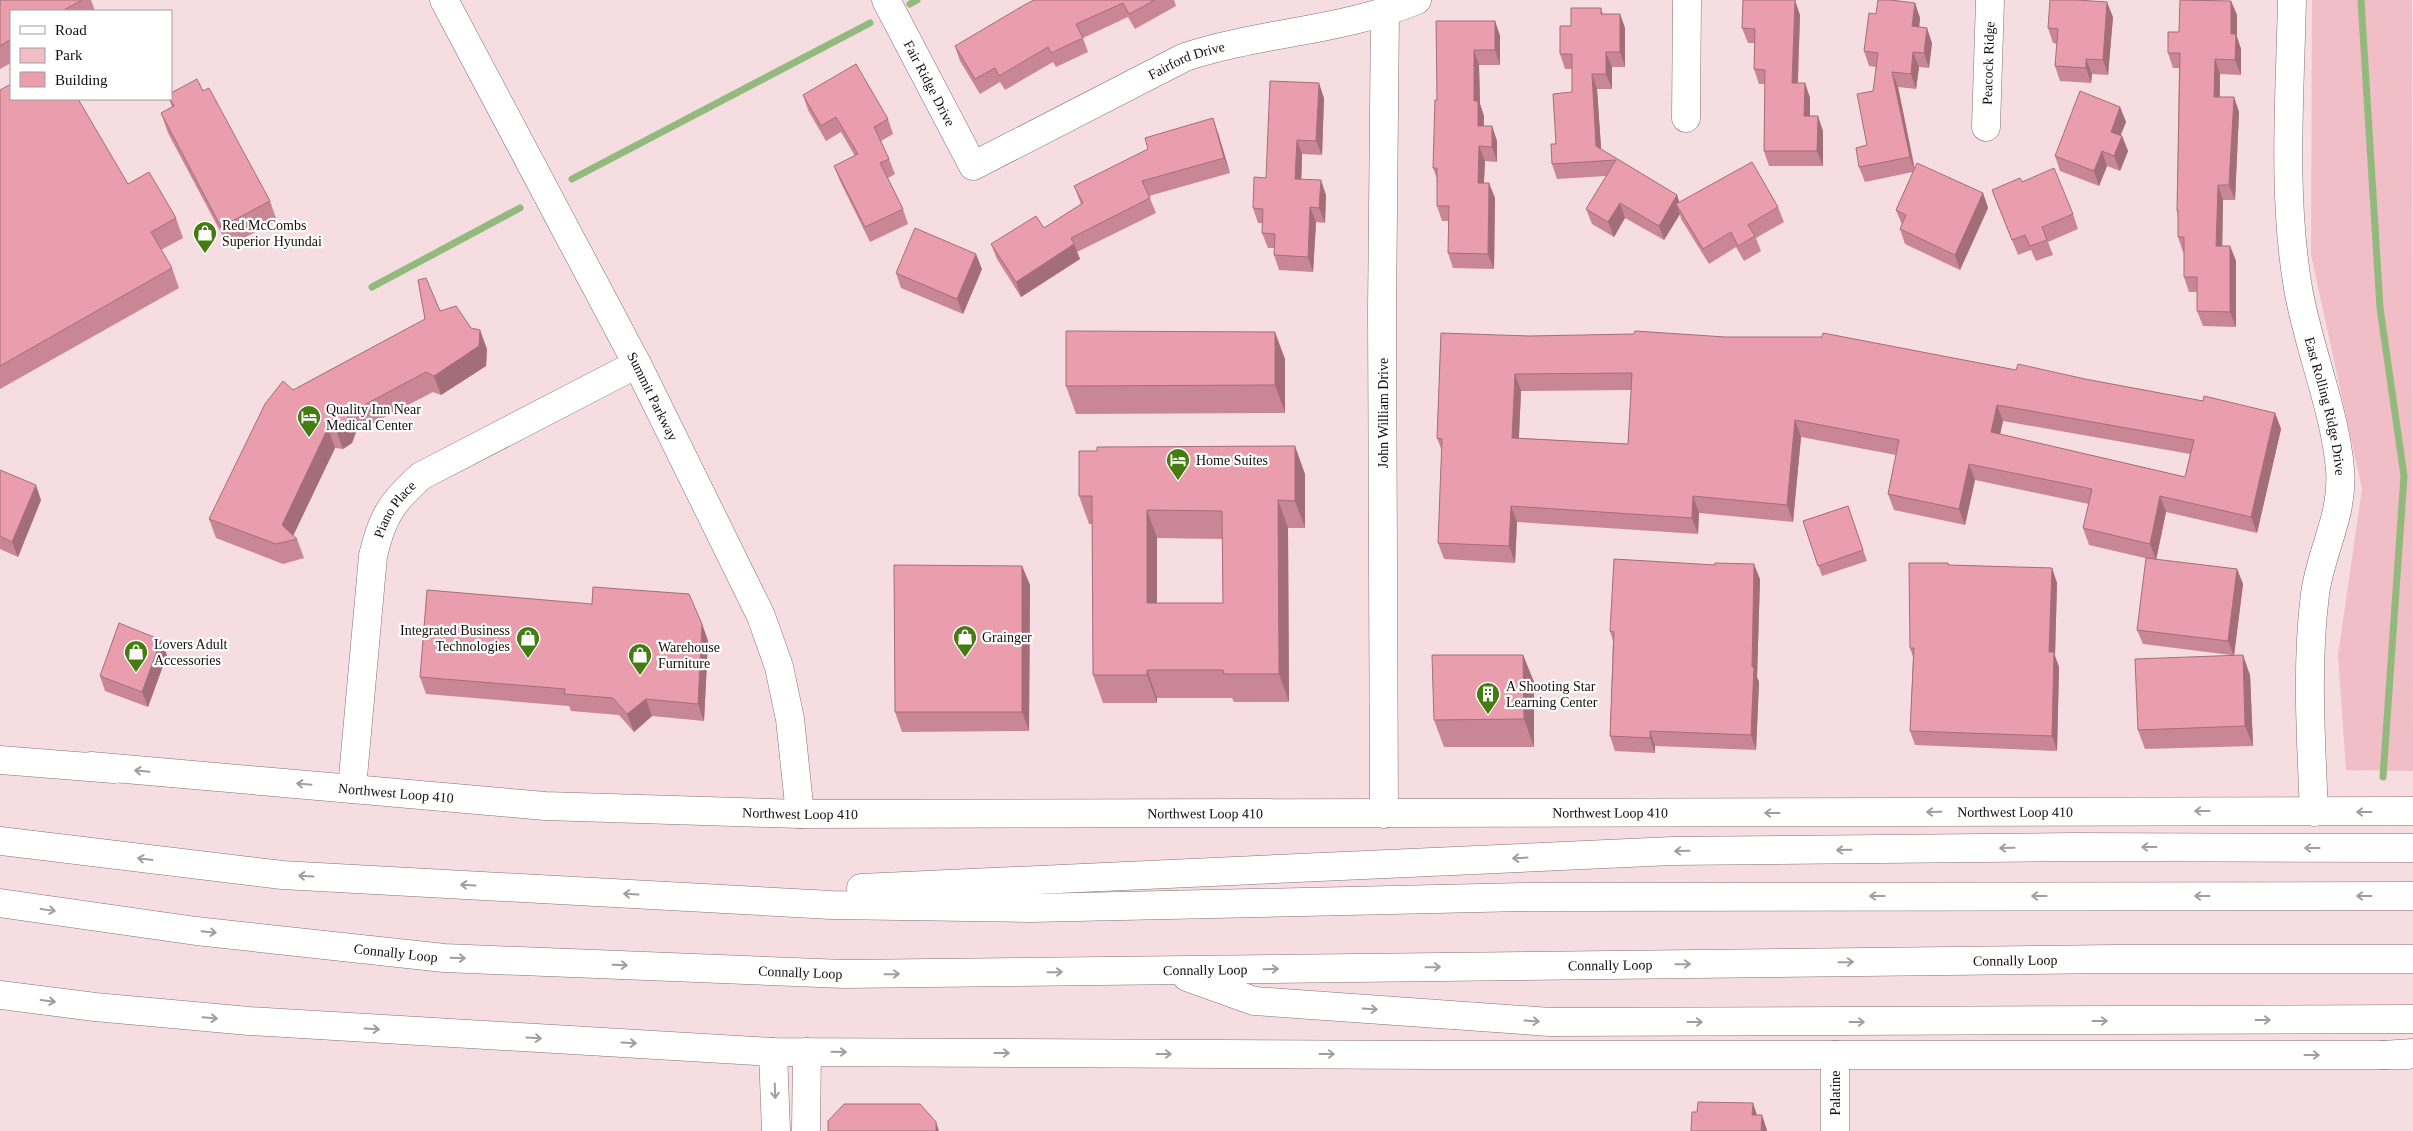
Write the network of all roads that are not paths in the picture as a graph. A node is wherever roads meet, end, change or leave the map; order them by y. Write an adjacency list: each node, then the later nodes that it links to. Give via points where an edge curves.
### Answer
1 (444, 0): 11 (main road, Summit Parkway)
2 (886, 0): 10 (main road, Fair Ridge Drive)
3 (1417, 0): 7 (main road, Fairford Drive)
4 (1688, 0): 8 (main road)
5 (1990, 0): 9 (main road, Peacock Ridge)
6 (2292, 0): 17 (main road, East Rolling Ridge Drive, via 2289,210 2298,289 2340,470 2339,508 2316,591 2312,634 2309,686)
7 (1385, 13): 10 (main road, Fairford Drive, via 1216,47 1185,58); 19 (main road, John William Drive, via 1382,300)
8 (1686, 118)
9 (1986, 127)
10 (972, 166)
11 (637, 364): 15 (main road, Piano Place, via 420,476 396,499 379,529 373,556); 18 (main road, Summit Parkway, via 761,616 779,667 790,719)
12 (0, 753): 14 (main road, Northwest Loop 410)
13 (0, 760): 14 (main road)
14 (114, 769): 15 (main road, Northwest Loop 410, one-way to 14)
15 (352, 788): 18 (main road, Northwest Loop 410, via 545,806)
16 (2413, 811): 17 (main road, Northwest Loop 410, one-way to 17)
17 (2314, 812): 19 (main road, Northwest Loop 410, one-way to 19, via 2038,810)
18 (800, 814): 19 (main road, Northwest Loop 410)
19 (1384, 814)
20 (0, 841): 22 (main road, one-way to 20, via 282,875)
21 (2413, 848): 22 (main road, one-way to 22, via 1672,851)
22 (679, 896): 23 (main road, one-way to 22, via 1524,897 1031,908 831,905)
23 (2413, 896)
24 (0, 903): 26 (main road, Connally Loop, one-way to 26, via 196,931 444,958 844,974)
25 (2413, 958): 26 (main road, Connally Loop, one-way to 25)
26 (1170, 971): 28 (main road, one-way to 28, via 1254,1001 1550,1022)
27 (0, 995): 29 (main road, one-way to 29, via 249,1021)
28 (2413, 1019)
29 (773, 1052): 30 (main road); 33 (main road, one-way to 33)
30 (807, 1052): 32 (main road, one-way to 32); 34 (main road)
31 (2413, 1054): 32 (main road, one-way to 31)
32 (1835, 1055): 35 (main road, Palatine)
33 (776, 1131)
34 (806, 1131)
35 (1835, 1131)

